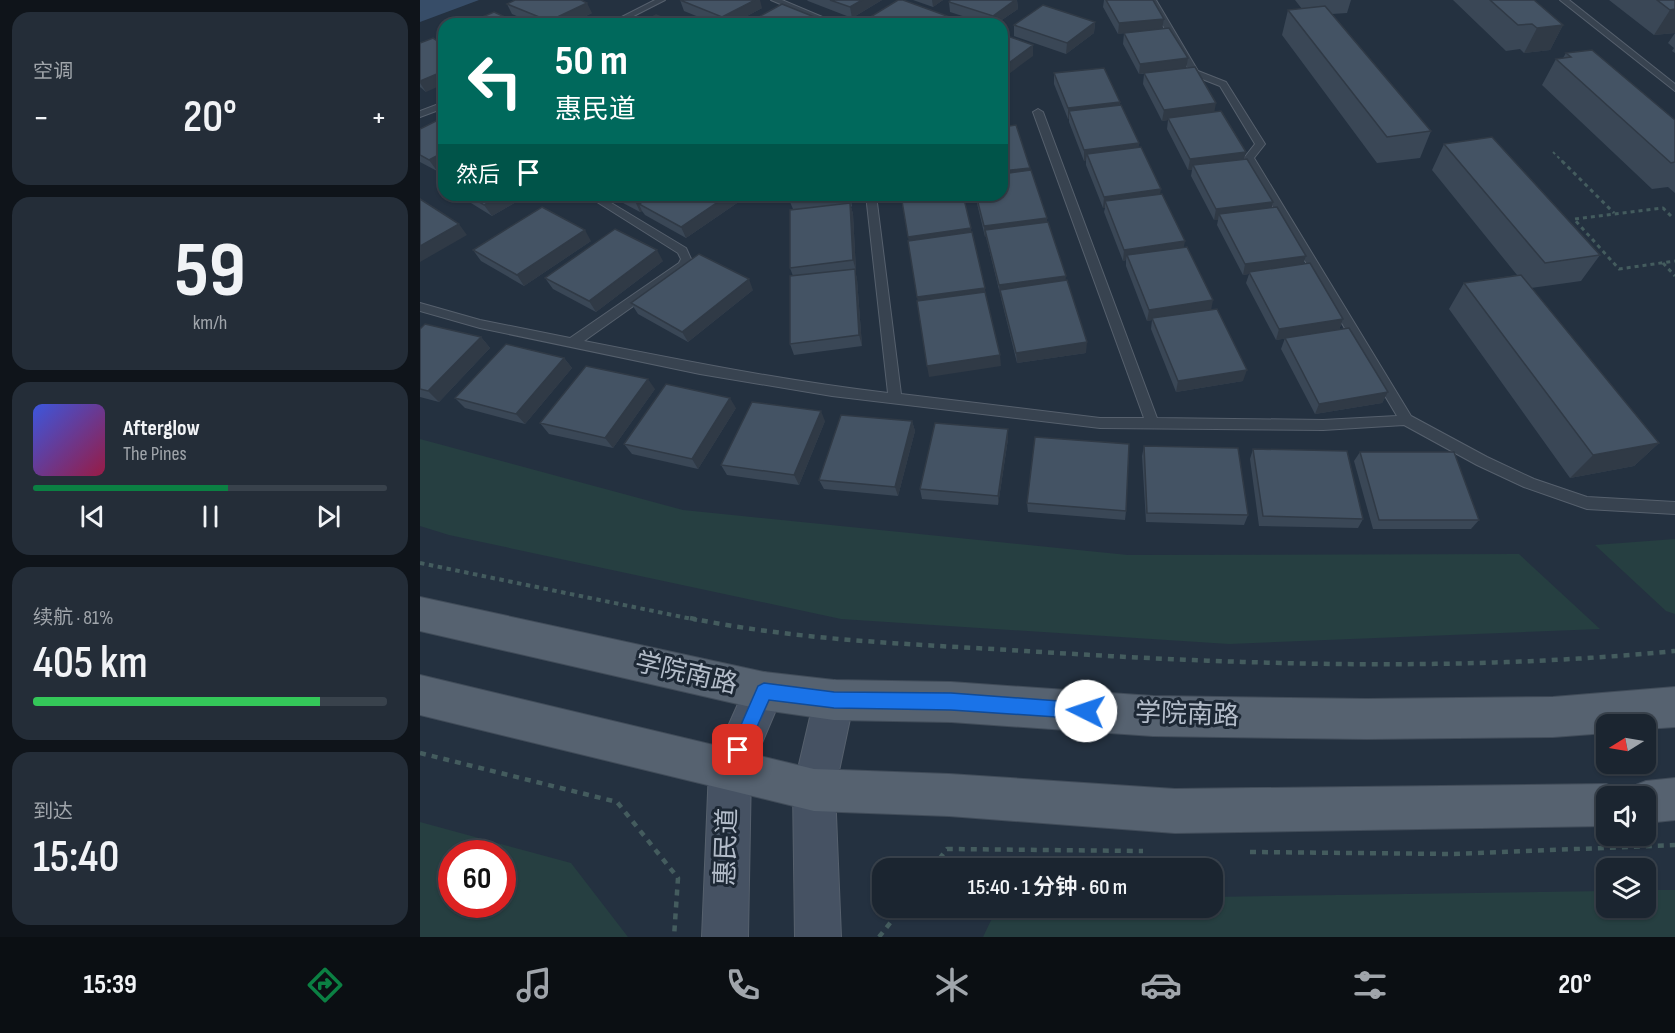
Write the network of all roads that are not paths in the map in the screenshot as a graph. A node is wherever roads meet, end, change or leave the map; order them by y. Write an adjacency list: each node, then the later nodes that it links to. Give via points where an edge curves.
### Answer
1 (661, 0): 5 (lane)
2 (775, 0): 6 (lane)
3 (1152, 0): 16 (lane, via 1195,73 1223,84 1260,144 1249,159)
4 (1564, 0): 7 (lane)
5 (624, 18)
6 (821, 18)
7 (1675, 88)
8 (438, 107): 10 (lane)
9 (1038, 112): 17 (lane)
10 (420, 114)
11 (601, 201): 14 (lane, via 682,252 686,259 683,265)
12 (872, 201): 15 (lane)
13 (420, 307): 14 (lane)
14 (572, 343): 15 (lane, via 700,369)
15 (895, 399): 17 (lane, via 1100,423)
16 (1406, 420): 17 (lane, via 1323,425); 18 (lane, via 1529,483 1587,503)
17 (1153, 424)
18 (1675, 508)
19 (420, 614): 20 (main road, 学院南路)
20 (764, 692): 22 (main road, 学院南路); 24 (main road, 惠民道)
21 (420, 696): 24 (main road)
22 (834, 700): 23 (main road, 学院南路, via 951,702 1154,716 1367,718 1553,717); 25 (main road)
23 (1675, 707)
24 (730, 769): 25 (main road); 29 (main road, 惠民道)
25 (814, 790): 28 (main road, via 1175,811); 30 (main road)
26 (1675, 799): 27 (main road)
27 (1656, 801)
28 (1596, 806)
29 (724, 937)
30 (818, 937)

